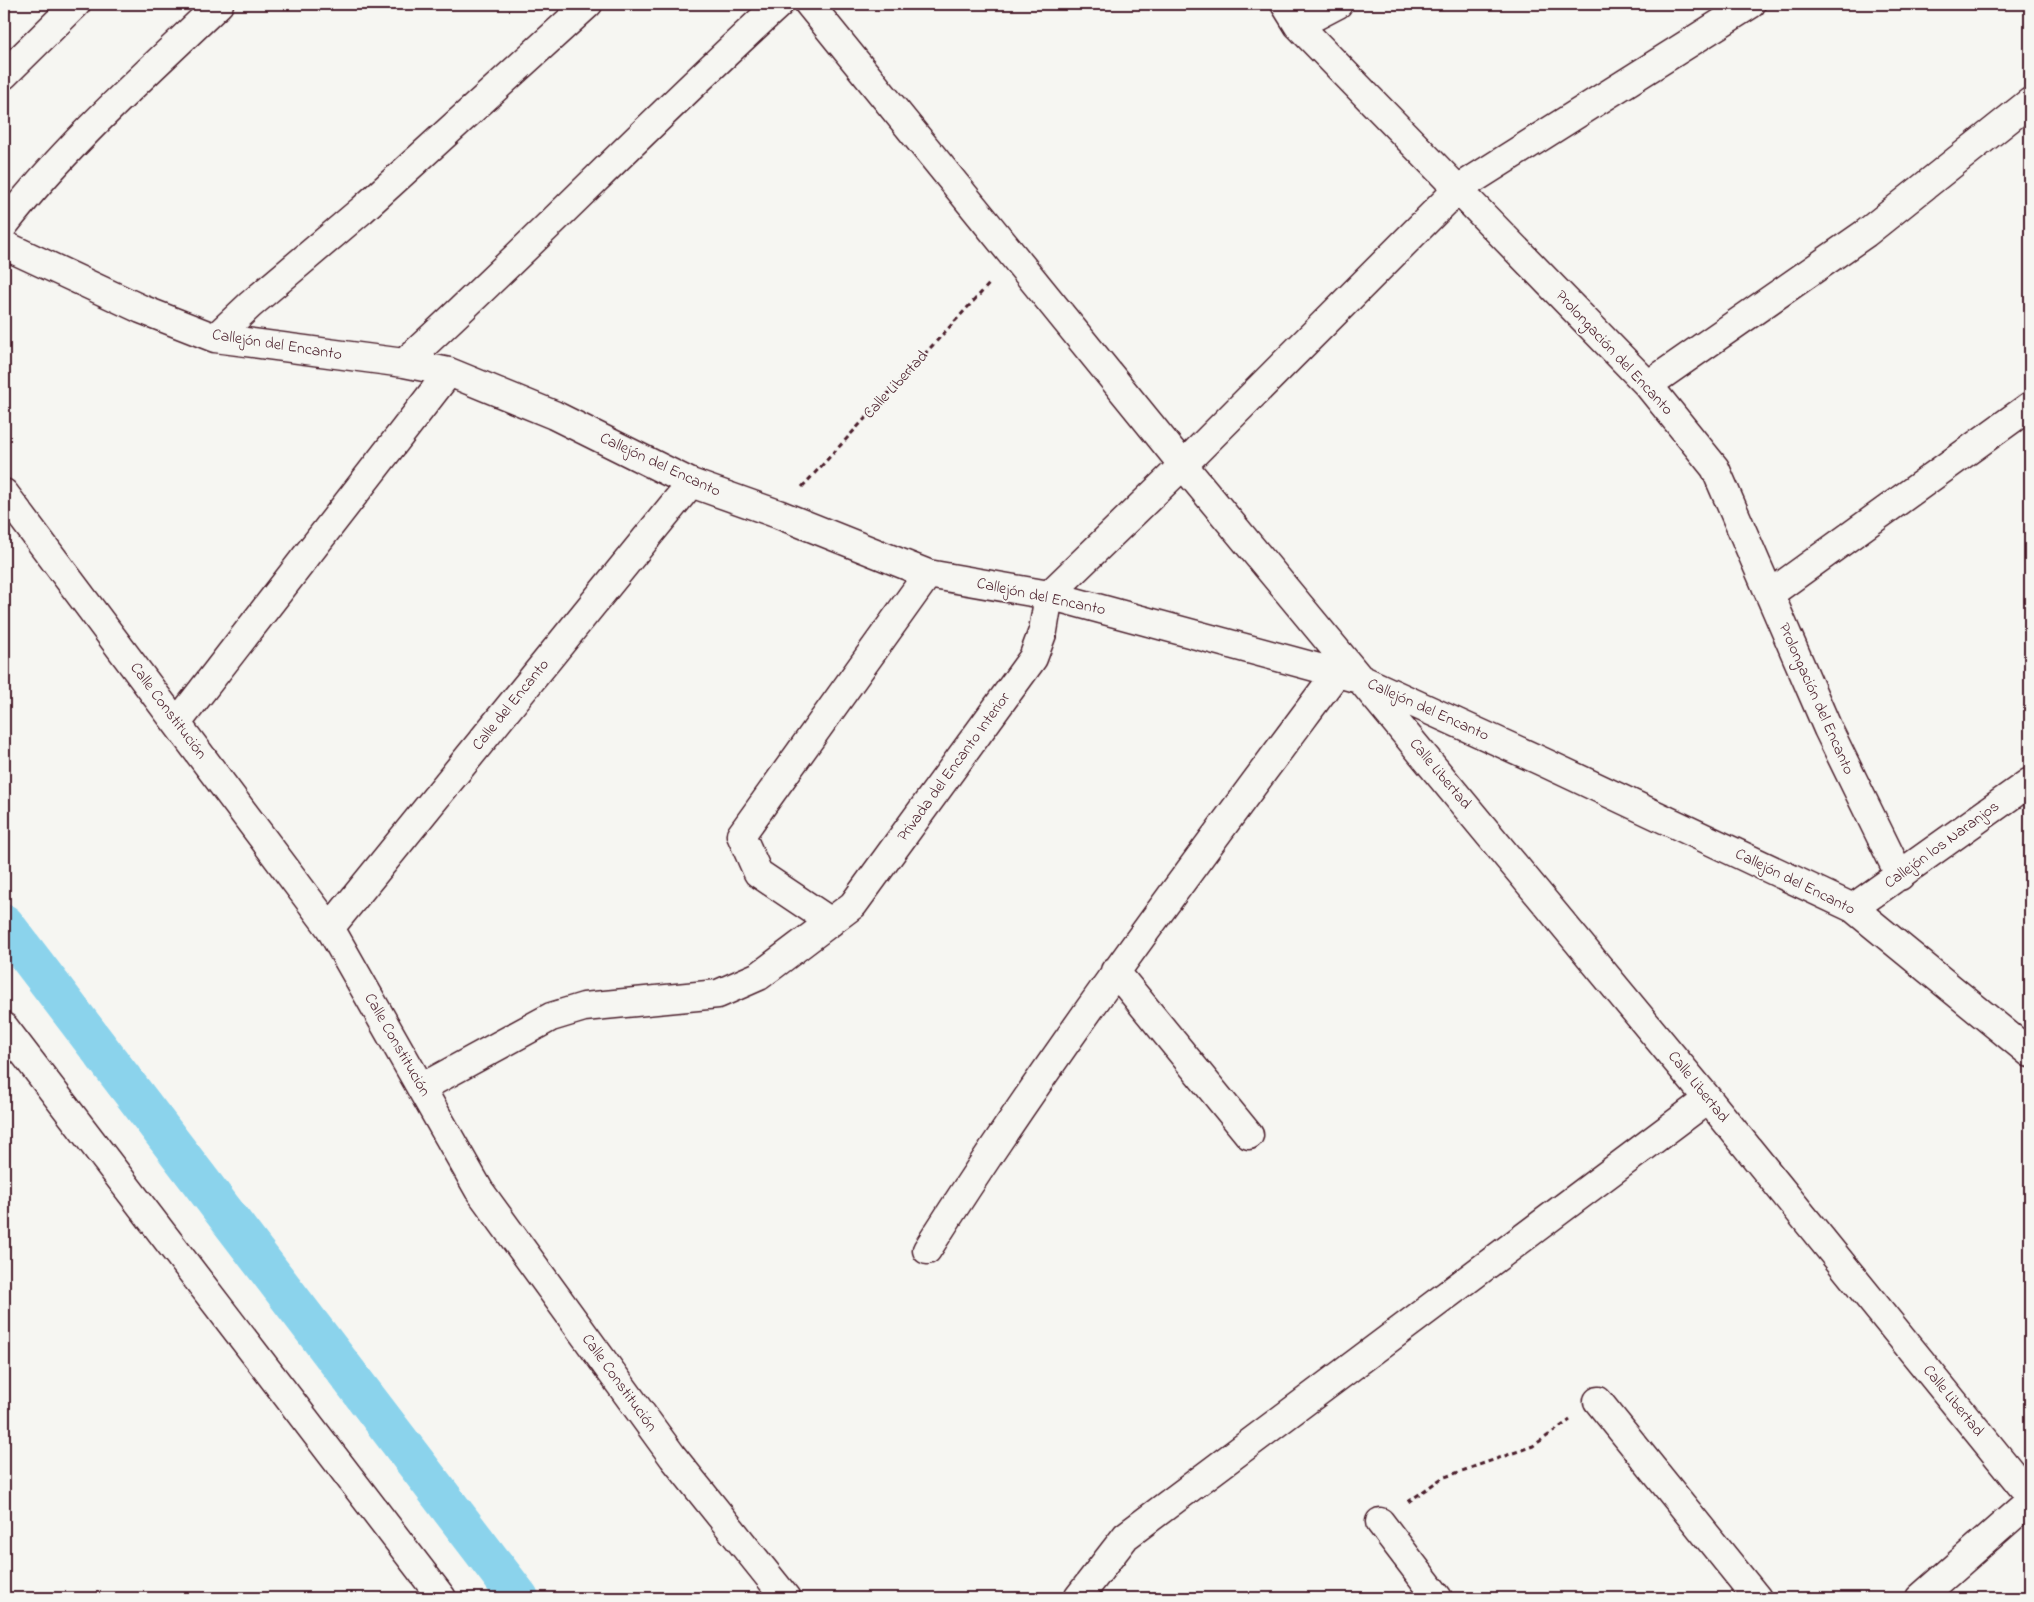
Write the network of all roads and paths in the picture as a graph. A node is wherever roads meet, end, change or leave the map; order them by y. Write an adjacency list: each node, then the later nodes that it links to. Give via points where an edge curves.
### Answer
1 (76, 4): 9 (street)
2 (219, 4): 12 (street, via 37,182)
3 (588, 4): 15 (street)
4 (779, 4): 16 (street, via 695,81)
5 (809, 4): 14 (street, Calle Libertad)
6 (1338, 4): 8 (street)
7 (1751, 4): 11 (street)
8 (1291, 14): 11 (street, Prolongación del Encanto)
9 (4, 75)
10 (2030, 102): 18 (street, via 1866,233)
11 (1458, 189): 18 (street, Prolongación del Encanto); 20 (street)
12 (4, 225)
13 (4, 245): 15 (street, Callejón del Encanto, via 141,309)
14 (1015, 256): 20 (street, Calle Libertad); 23 (path, Calle Libertad)
15 (216, 338): 16 (street, Callejón del Encanto)
16 (404, 364): 17 (street, Callejón del Encanto)
17 (450, 372): 21 (street, Callejón del Encanto, via 554,415); 29 (street)
18 (1648, 385): 25 (street, Prolongación del Encanto, via 1714,468)
19 (2030, 406): 25 (street)
20 (1183, 465): 26 (street); 28 (street, Calle Libertad)
21 (691, 483): 23 (street, Callejón del Encanto); 34 (street, Calle del Encanto)
22 (4, 493): 29 (street, Calle Constitución)
23 (778, 514): 24 (street, Callejón del Encanto)
24 (928, 574): 26 (street, Callejón del Encanto); 33 (street, via 741,835 758,873)
25 (1770, 594): 31 (street, Prolongación del Encanto, via 1828,730)
26 (1049, 595): 27 (street, Callejón del Encanto); 33 (street, Privada del Encanto Interior, via 1043,631 1033,658 853,905)
27 (1335, 675): 28 (street, Callejón del Encanto); 35 (street)
28 (1363, 680): 32 (street, Callejón del Encanto); 39 (street, Calle Libertad)
29 (177, 724): 34 (street, Calle Constitución)
30 (2030, 782): 31 (street, Callejón los Naranjos)
31 (1900, 876): 32 (street, Callejón los Naranjos)
32 (1853, 908): 37 (street, Callejón del Encanto)
33 (831, 922): 38 (street, Privada del Encanto Interior, via 759,976 718,994 584,1007 550,1017)
34 (330, 928): 38 (street, Calle Constitución)
35 (1115, 971): 40 (street); 41 (street, via 994,1145)
36 (4, 1027): 46 (street)
37 (2030, 1053)
38 (421, 1088): 47 (street, Calle Constitución, via 479,1190 673,1457)
39 (1708, 1098): 43 (street, Calle Libertad); 48 (street, via 1126,1536)
40 (1249, 1135)
41 (927, 1250)
42 (1598, 1401): 45 (path, via 1533,1446 1442,1478); 50 (street)
43 (2030, 1496)
44 (2030, 1501): 51 (street)
45 (1380, 1522): 49 (street)
46 (429, 1593)
47 (786, 1598)
48 (1078, 1598)
49 (1438, 1598)
50 (1756, 1598)
51 (1920, 1598)

